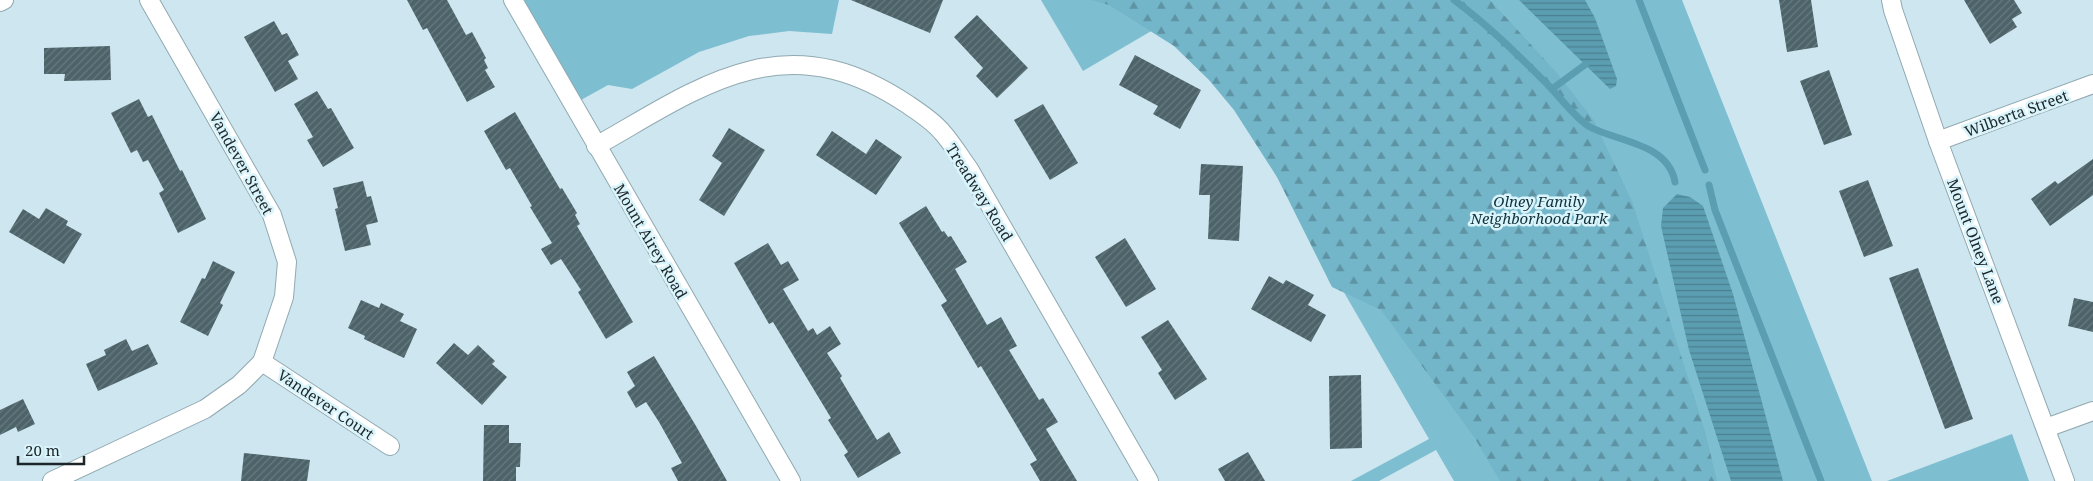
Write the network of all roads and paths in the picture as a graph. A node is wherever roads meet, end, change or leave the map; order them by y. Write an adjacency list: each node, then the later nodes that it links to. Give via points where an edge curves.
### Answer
1 (4, 0): 5 (street)
2 (149, 0): 9 (street, Vandever Street, via 272,216 286,262 284,297)
3 (513, 0): 8 (street, Mount Airey Road)
4 (1891, 0): 7 (street, Mount Olney Lane)
5 (0, 2)
6 (2093, 84): 7 (street, Wilberta Street)
7 (1938, 141): 11 (street, Mount Olney Lane)
8 (596, 146): 14 (street, Mount Airey Road); 15 (street, Treadway Road, via 684,97 751,70 780,65 810,65 863,78 888,91 942,131 969,169)
9 (262, 362): 12 (street, Vandever Court); 13 (street, Vandever Street, via 240,385 205,409)
10 (2093, 411): 11 (street)
11 (2046, 428): 16 (street, Mount Olney Lane)
12 (390, 446)
13 (63, 479)
14 (791, 481)
15 (1149, 481)
16 (2065, 481)

